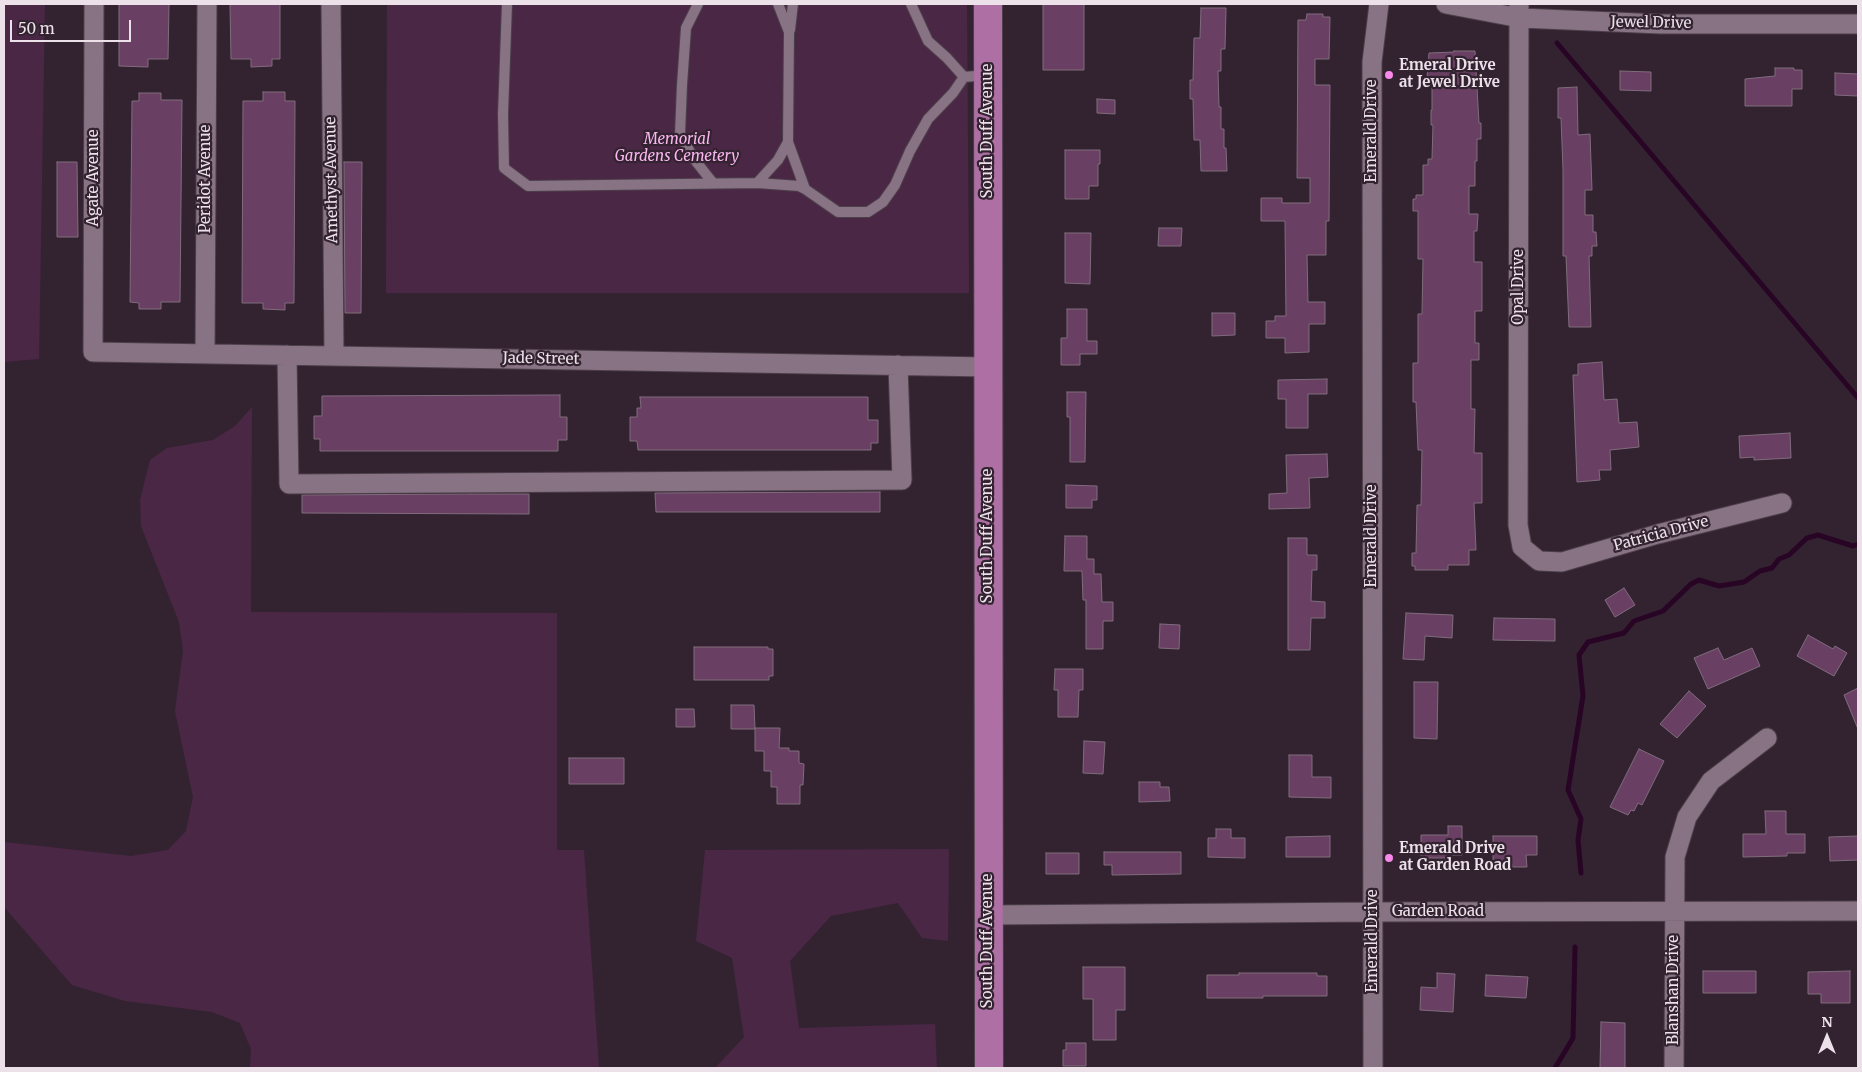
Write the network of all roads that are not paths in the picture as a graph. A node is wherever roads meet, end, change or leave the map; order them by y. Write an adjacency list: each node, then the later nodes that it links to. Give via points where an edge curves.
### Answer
1 (94, 4): 20 (street, Agate Avenue)
2 (206, 4): 21 (street, Peridot Avenue)
3 (331, 4): 23 (street, Amethyst Avenue)
4 (507, 4): 17 (lane, via 504,168 528,186)
5 (698, 4): 17 (lane, via 686,28 680,134)
6 (778, 4): 14 (lane)
7 (793, 4): 14 (lane)
8 (911, 4): 15 (lane, via 928,42)
9 (988, 4): 15 (main road, South Duff Avenue)
10 (1379, 4): 30 (street, Emerald Drive, via 1372,62)
11 (1446, 4): 12 (street, Jewel Drive)
12 (1519, 11): 13 (street, Jewel Drive, via 1661,24); 27 (street, Opal Drive, via 1518,525 1522,547)
13 (1858, 24)
14 (789, 32): 16 (lane)
15 (976, 76): 19 (lane, via 928,119 884,202 868,212 838,212); 25 (main road, South Duff Avenue)
16 (788, 142): 18 (lane, via 778,160); 19 (lane)
17 (713, 183): 18 (lane)
18 (756, 183): 19 (lane)
19 (805, 189)
20 (93, 352): 21 (street, Jade Street)
21 (205, 354): 22 (street, Jade Street)
22 (287, 355): 23 (street, Jade Street); 24 (street, via 289,484 902,480)
23 (334, 356): 24 (street, Jade Street)
24 (898, 365): 25 (street, Jade Street)
25 (989, 367): 32 (main road, South Duff Avenue)
26 (1782, 503): 27 (street, Patricia Drive, via 1562,562)
27 (1539, 561)
28 (1767, 738): 31 (street, Blanshan Drive, via 1711,781 1688,817 1675,857)
29 (1858, 911): 31 (street, Garden Road)
30 (1373, 912): 31 (street, Garden Road); 32 (street, Garden Road); 34 (street, Emerald Drive)
31 (1674, 912): 35 (street, Blanshan Drive)
32 (988, 915): 33 (main road, South Duff Avenue)
33 (989, 1068)
34 (1373, 1068)
35 (1674, 1068)

